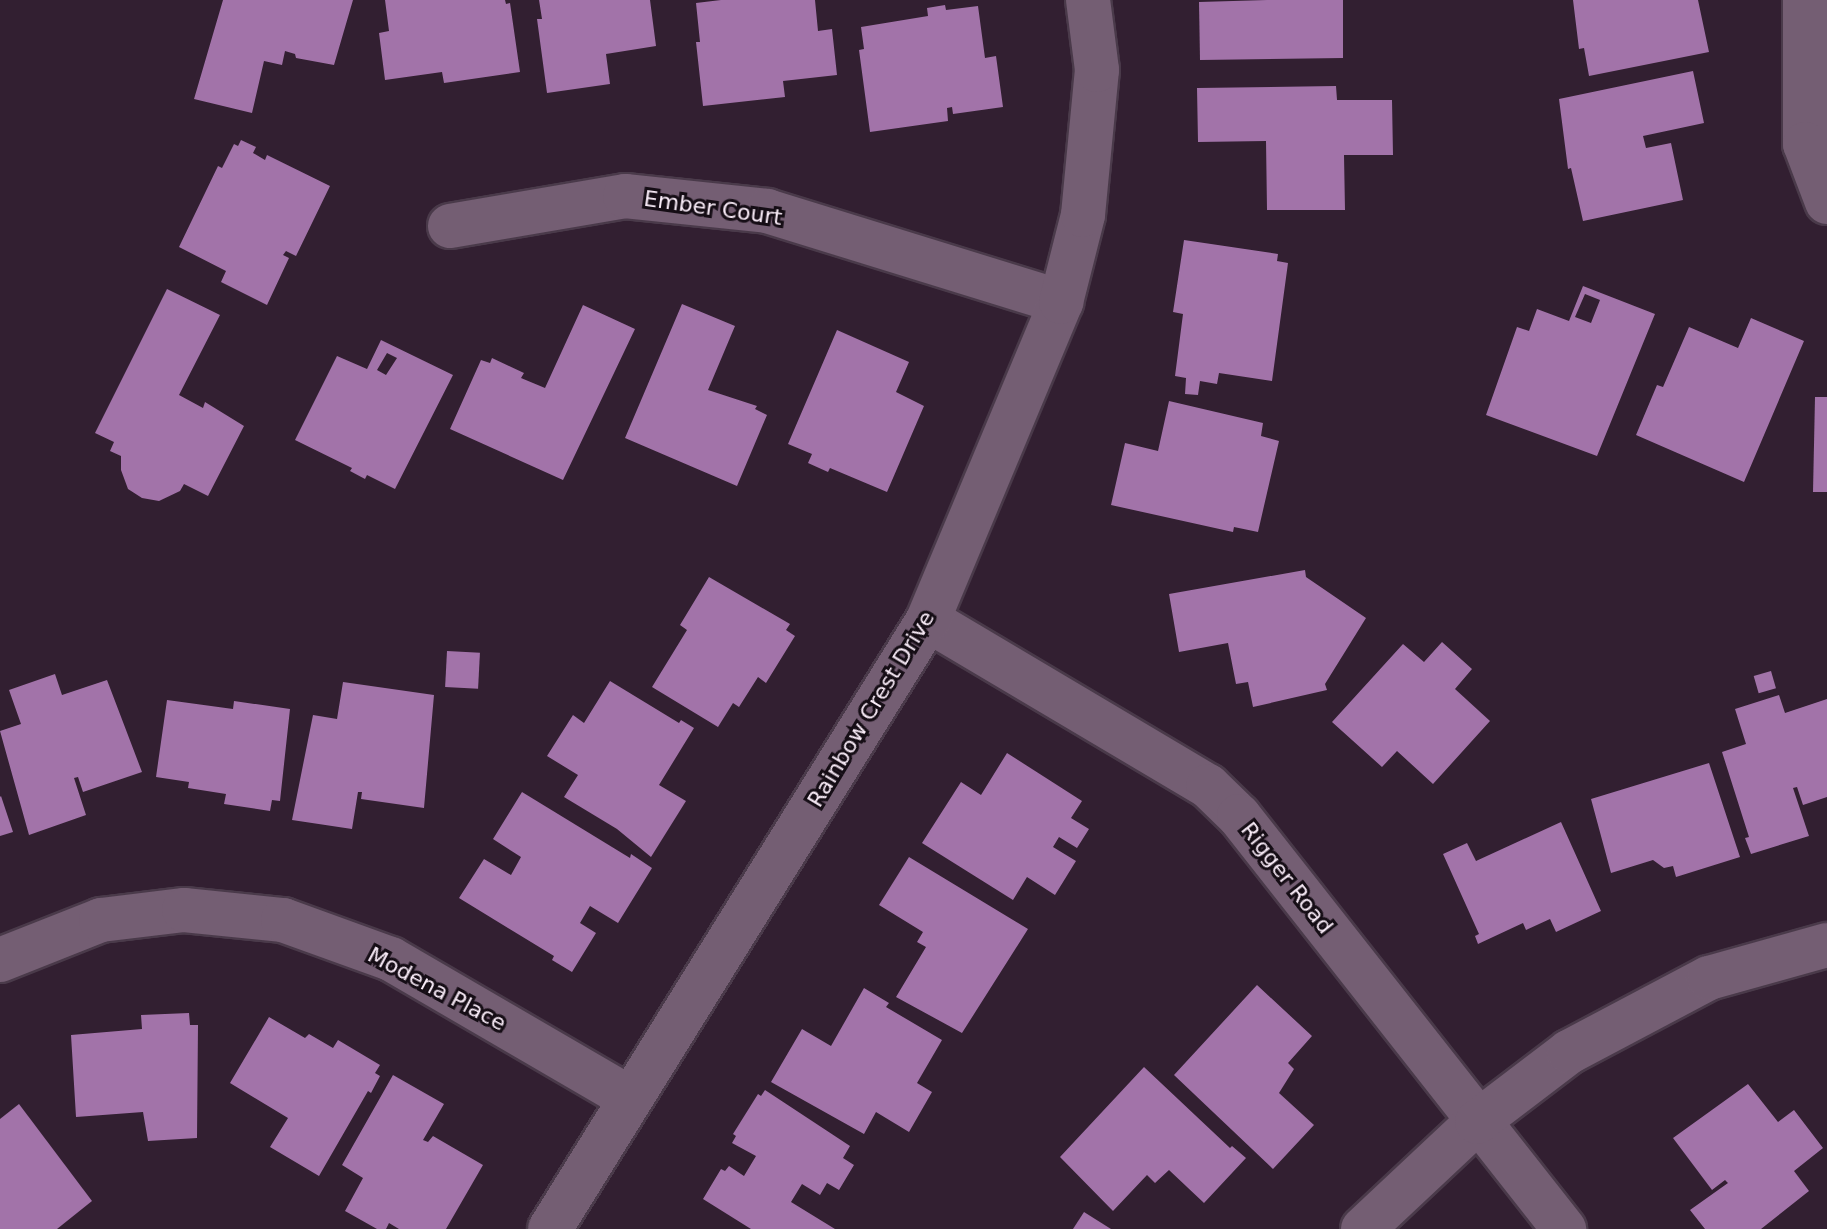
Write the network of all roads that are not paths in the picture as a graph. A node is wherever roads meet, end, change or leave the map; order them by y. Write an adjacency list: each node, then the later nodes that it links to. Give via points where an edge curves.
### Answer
1 (1088, 0): 5 (street, Rainbow Crest Drive, via 1097,70 1083,215)
2 (1805, 0): 3 (street, via 1805,144)
3 (1827, 202)
4 (450, 226): 5 (street, Ember Court, via 625,196 767,211)
5 (1061, 302): 6 (street, Rainbow Crest Drive)
6 (928, 620): 9 (street, Rainbow Crest Drive); 10 (street, Rigger Road, via 1208,786 1239,816)
7 (1827, 945): 10 (street, via 1709,978 1569,1052)
8 (0, 960): 9 (street, Modena Place, via 101,920 184,910 283,920 391,959)
9 (630, 1098): 11 (street, Rainbow Crest Drive)
10 (1477, 1122): 12 (street); 13 (street, Rigger Road)
11 (550, 1229)
12 (1363, 1229)
13 (1564, 1229)

